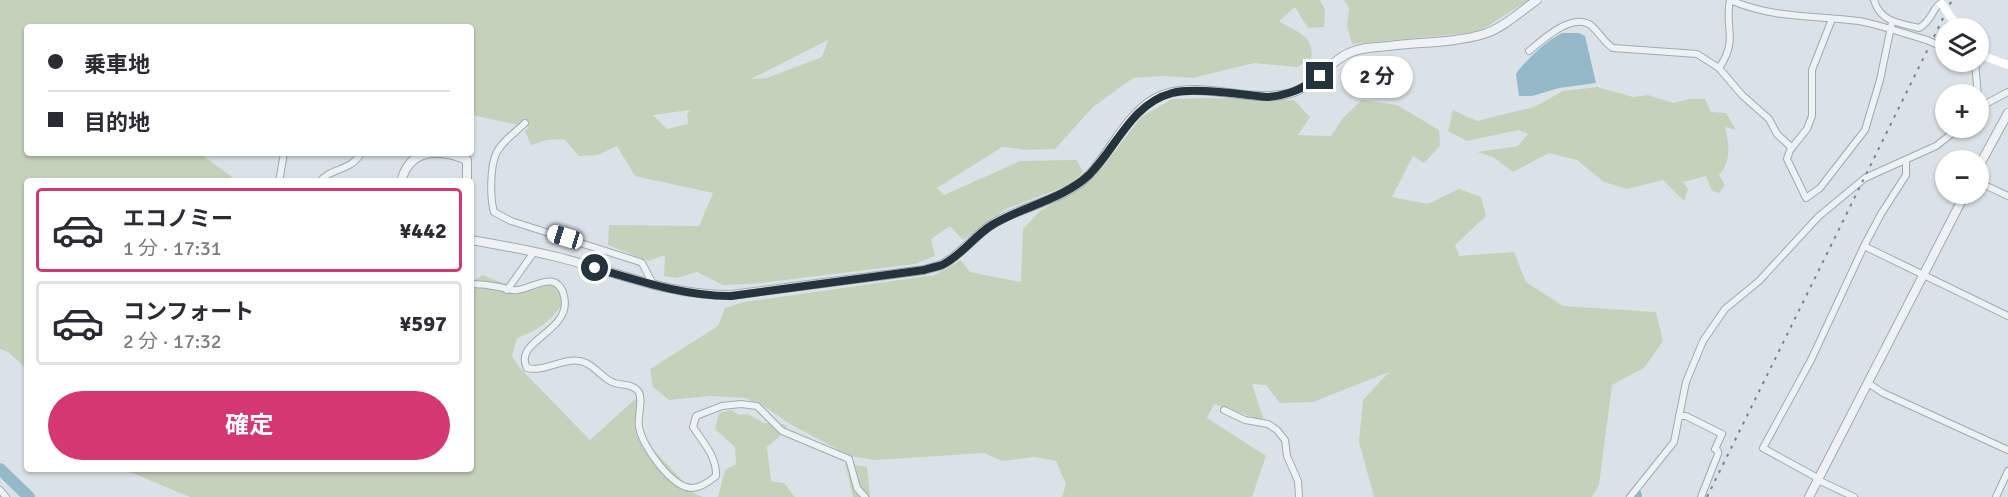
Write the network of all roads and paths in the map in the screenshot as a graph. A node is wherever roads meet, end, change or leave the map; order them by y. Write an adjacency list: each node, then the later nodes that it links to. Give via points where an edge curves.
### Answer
1 (1537, 0): 38 (street, via 1486,33 1348,53 1306,87 1291,94 1268,97 1192,90 1156,99 1120,134 1090,174 1070,190 990,226 942,264 924,270 731,296 709,296)
2 (1730, 0): 6 (street, via 1753,10); 13 (street, via 1732,37)
3 (1874, 0): 7 (street, via 1882,16)
4 (1941, 2): 5 (main road, bridge); 7 (street, via 1929,22 1919,28)
5 (1952, 18)
6 (1832, 19): 8 (street); 19 (street, via 1812,69 1812,116)
7 (1892, 22): 8 (street)
8 (1891, 30): 9 (street, bridge); 19 (street, via 1866,130 1820,188 1806,198 1787,159)
9 (1935, 44)
10 (1529, 51): 13 (street, via 1555,30 1577,22 1586,23 1613,48 1697,54)
11 (1989, 58): 12 (main road)
12 (2008, 65)
13 (1719, 68): 19 (street)
14 (2008, 92): 15 (street)
15 (1989, 102)
16 (2008, 112): 20 (street)
17 (525, 123): 38 (street, via 496,154 494,212 642,263)
18 (1946, 138): 25 (street)
19 (1792, 148)
20 (1988, 150)
21 (283, 156): 26 (street)
22 (360, 156): 27 (street, via 357,161)
23 (420, 156): 28 (street, via 412,160)
24 (458, 156): 29 (street, via 466,160)
25 (1906, 160): 34 (street, via 1906,175); 43 (street, via 1865,178 1725,309 1703,341 1686,382)
26 (280, 178)
27 (323, 178)
28 (403, 178)
29 (467, 178)
30 (1989, 187): 31 (street)
31 (2008, 196)
32 (1960, 204): 36 (street)
33 (474, 241): 35 (street)
34 (1864, 246): 36 (street); 46 (street, via 1811,360 1763,448)
35 (534, 252): 38 (street); 39 (street)
36 (1924, 275): 40 (street); 41 (street)
37 (474, 284): 39 (street)
38 (653, 284)
39 (507, 290): 49 (street, via 521,290 542,281 559,286 564,298 561,315 525,352 527,368 538,370 569,361 585,362 614,383 638,391 639,428 644,440 658,463 686,487 695,488 716,476 713,457 693,428 696,416 741,404 757,406 782,431 849,459 857,488)
40 (2008, 316)
41 (1868, 383): 44 (street); 46 (street)
42 (1224, 410): 50 (street, via 1277,430 1285,440)
43 (1678, 416): 51 (street, via 1674,442); 52 (street, via 1722,434)
44 (2008, 450)
45 (2008, 471): 55 (street)
46 (1818, 480): 53 (street); 54 (street)
47 (0, 490): 48 (street)
48 (6, 497)
49 (865, 497)
50 (1299, 497)
51 (1629, 497)
52 (1701, 497)
53 (1809, 497)
54 (1854, 497)
55 (1996, 497)

